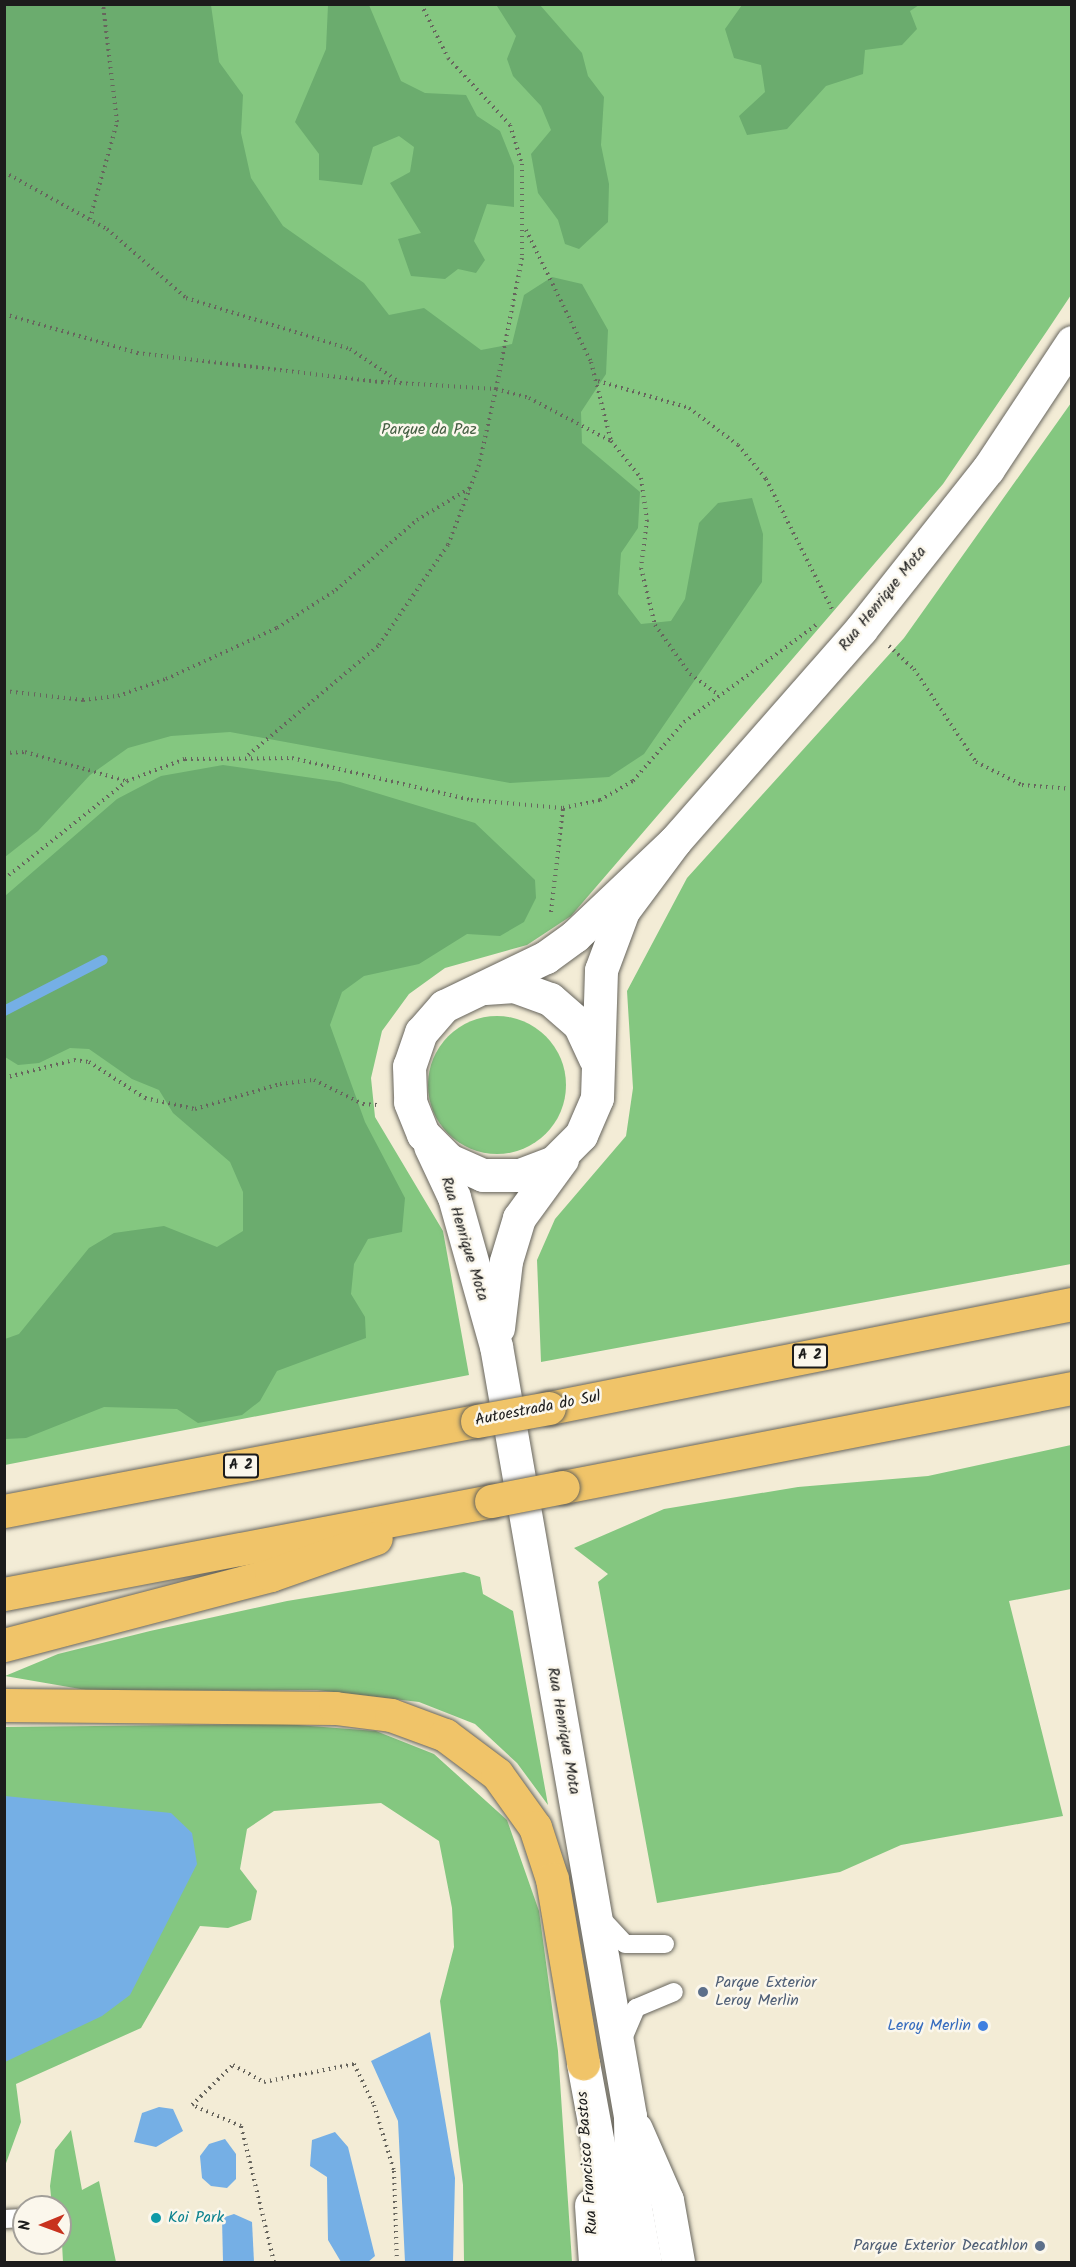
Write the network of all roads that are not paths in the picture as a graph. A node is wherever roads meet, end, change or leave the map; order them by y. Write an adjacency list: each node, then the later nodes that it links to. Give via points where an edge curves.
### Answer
1 (1071, 342): 2 (street, Rua Henrique Mota, via 988,469 925,549)
2 (675, 841): 3 (street, via 575,936); 4 (street, via 623,911 607,951 597,1003)
3 (476, 990): 4 (street, via 514,986 550,999 579,1024); 5 (street, via 444,1006 413,1048 410,1101)
4 (598, 1078): 6 (street, via 591,1117)
5 (423, 1134): 6 (street, via 449,1160 492,1176 537,1170); 8 (street, Rua Henrique Mota, via 454,1197)
6 (568, 1150): 8 (street, Rua Henrique Mota, via 519,1218 501,1288)
7 (1071, 1304): 10 (highway, Autoestrada do Sul / A 2, bridge)
8 (496, 1346): 15 (street, Rua Henrique Mota)
9 (1071, 1388): 11 (highway, bridge)
10 (4, 1511)
11 (435, 1512): 12 (highway); 13 (highway, via 314,1562)
12 (4, 1594)
13 (4, 1645)
14 (4, 1705): 19 (highway, via 335,1708 390,1715 445,1735 497,1774 535,1827 552,1878)
15 (593, 1906): 16 (lane, via 625,1944); 18 (street, Rua Henrique Mota)
16 (665, 1944)
17 (674, 1992): 18 (lane, via 636,2008)
18 (619, 2054): 20 (street, Rua Henrique Mota)
19 (583, 2063): 21 (street, Rua Francisco Bastos); 22 (street)
20 (630, 2116): 23 (street, Rua Henrique Mota, via 631,2185); 24 (street, Rua Henrique Mota, via 668,2200)
21 (595, 2262)
22 (620, 2262)
23 (645, 2262)
24 (678, 2262)

